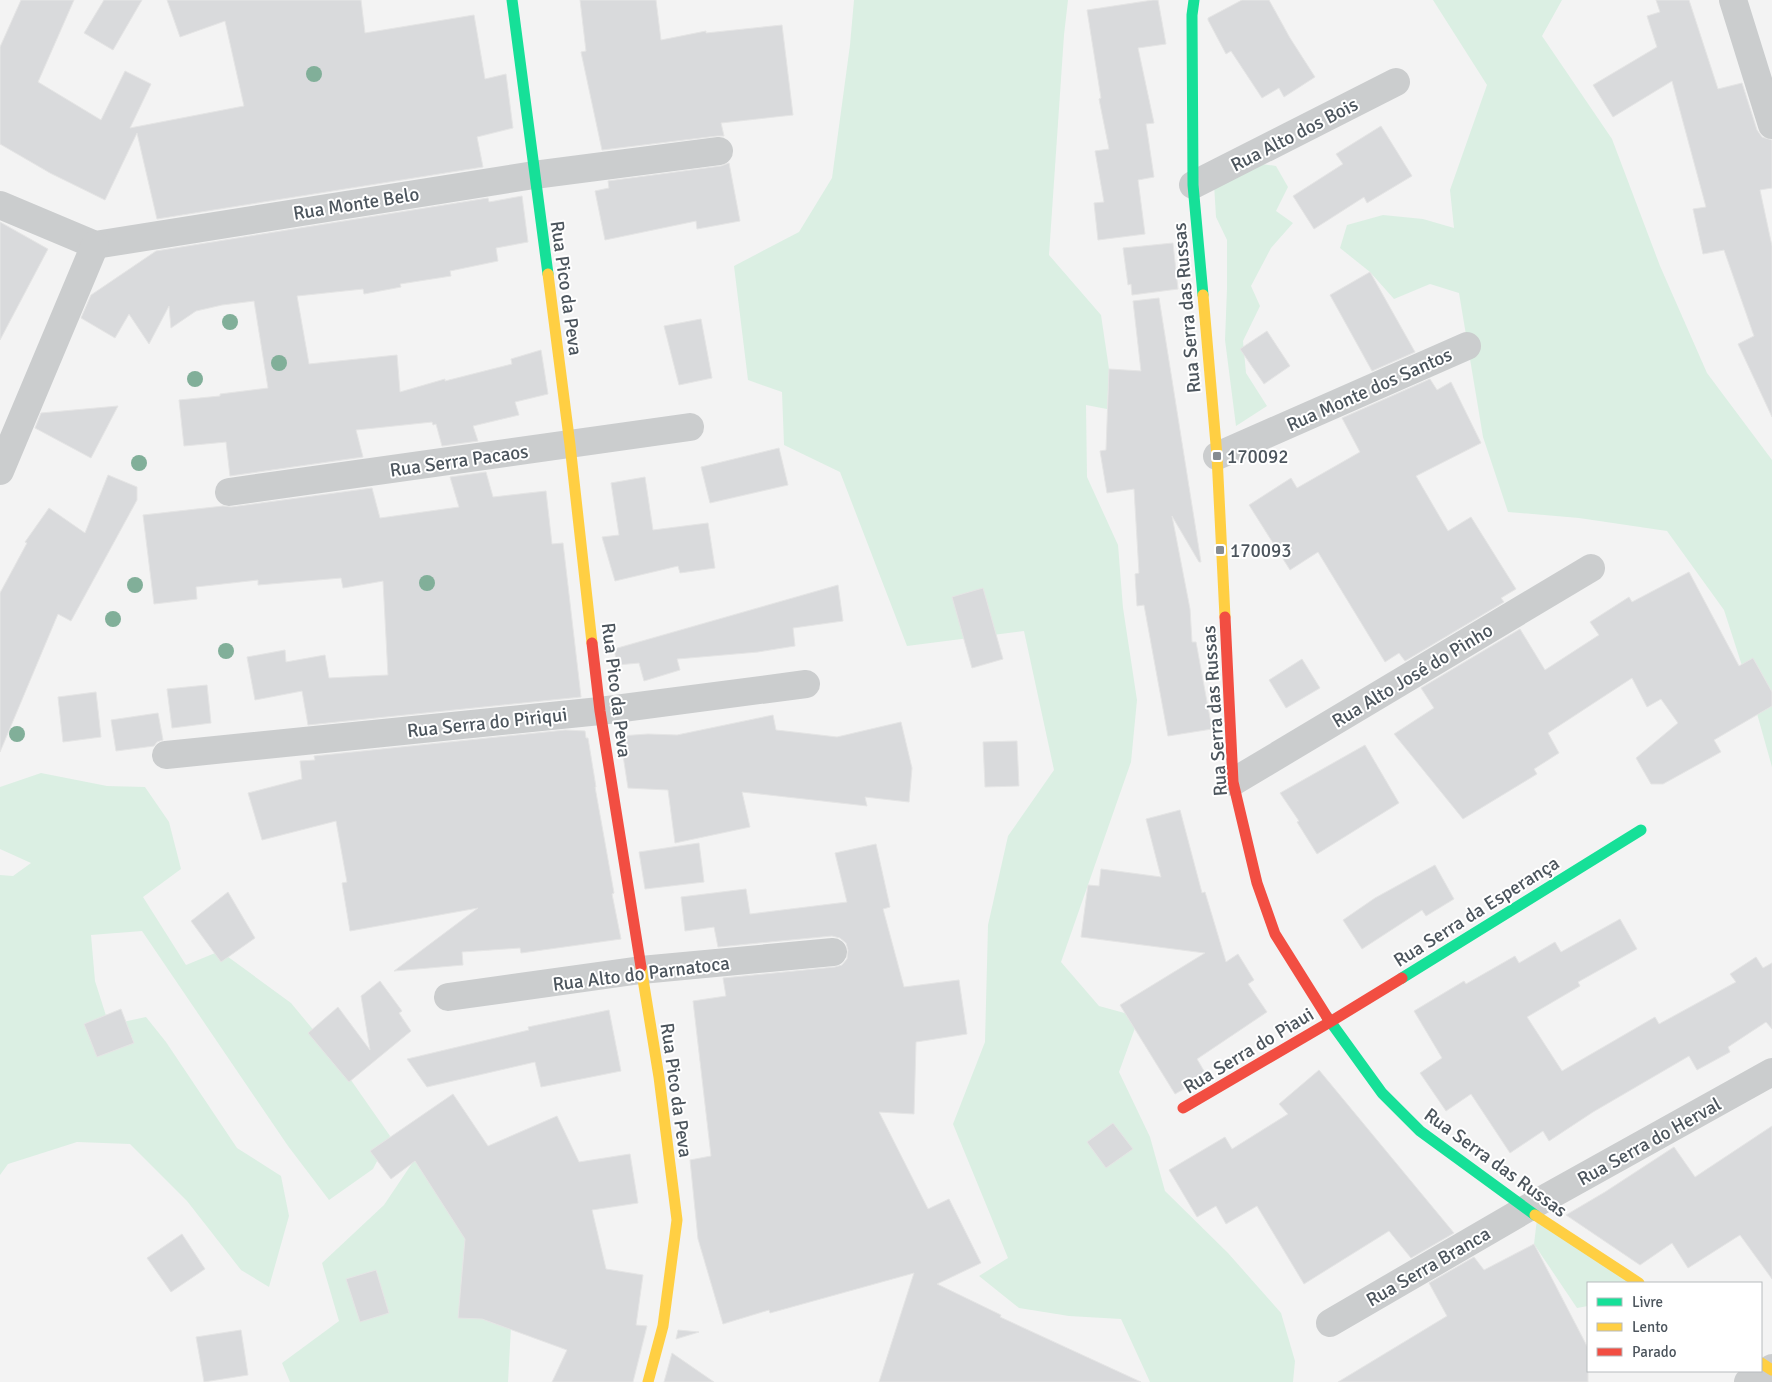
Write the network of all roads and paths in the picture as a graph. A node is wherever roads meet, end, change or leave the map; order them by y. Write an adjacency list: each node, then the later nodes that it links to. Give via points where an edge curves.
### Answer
1 (512, 0): 7 (street, Rua Pico da Peva)
2 (1194, 0): 8 (street, Rua Serra das Russas)
3 (1733, 0): 5 (street)
4 (1396, 82): 8 (street, Rua Alto dos Bois)
5 (1772, 125)
6 (719, 151): 7 (street, Rua Monte Belo)
7 (534, 174): 10 (street, Rua Monte Belo); 13 (street, Rua Pico da Peva)
8 (1193, 185): 14 (street, Rua Serra das Russas)
9 (0, 205): 10 (street)
10 (95, 245): 15 (street)
11 (1467, 346): 14 (street, Rua Monte dos Santos)
12 (690, 427): 13 (street, Rua Serra Pacaos)
13 (570, 445): 16 (street, Rua Serra Pacaos); 19 (street, Rua Pico da Peva)
14 (1217, 456): 21 (street, Rua Serra das Russas)
15 (0, 471)
16 (229, 492)
17 (1591, 568): 21 (street, Rua Alto José do Pinho)
18 (806, 684): 19 (street, Rua Serra do Piriqui)
19 (600, 711): 20 (street, Rua Serra do Piriqui); 24 (street, Rua Pico da Peva)
20 (166, 755)
21 (1233, 782): 26 (street, Rua Serra das Russas, via 1256,882 1275,934)
22 (1641, 830): 26 (street, Rua Serra da Esperança)
23 (833, 952): 24 (street, Rua Alto do Parnatoca)
24 (642, 970): 25 (street, Rua Alto do Parnatoca); 32 (street, Rua Pico da Peva, via 677,1220 663,1326)
25 (448, 997)
26 (1330, 1022): 28 (street, Rua Serra do Piaui); 29 (street, Rua Serra das Russas, via 1382,1092 1420,1131)
27 (1772, 1072): 29 (street, Rua Serra do Herval)
28 (1183, 1108)
29 (1526, 1209): 30 (street, Rua Serra das Russas); 31 (street, Rua Serra Branca)
30 (1637, 1282)
31 (1330, 1323)
32 (648, 1382)

